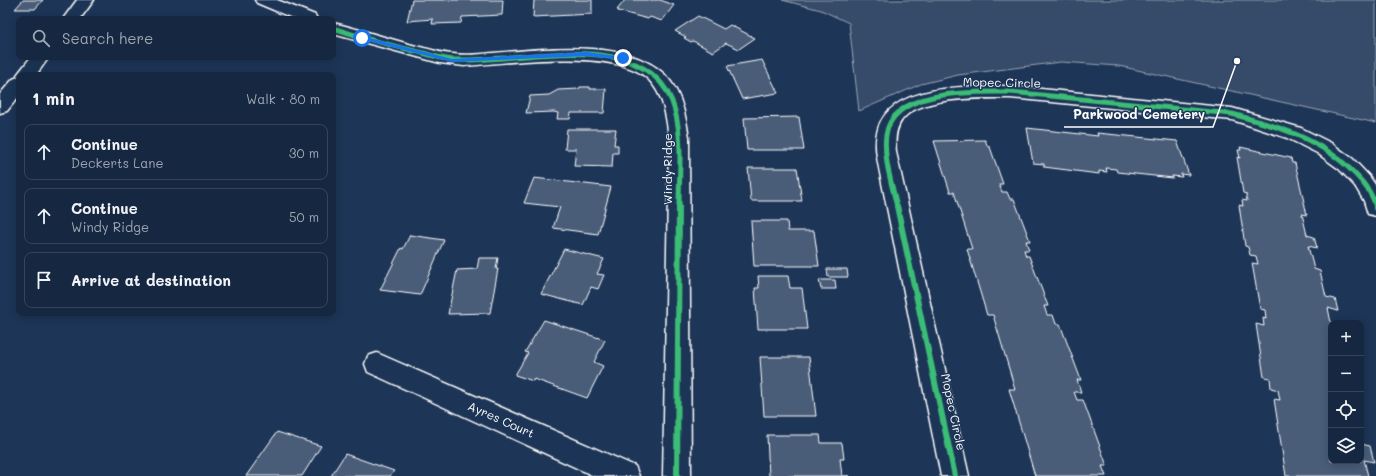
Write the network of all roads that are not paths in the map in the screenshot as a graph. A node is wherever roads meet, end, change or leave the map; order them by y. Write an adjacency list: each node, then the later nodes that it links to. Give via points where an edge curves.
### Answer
1 (86, 0): 3 (street)
2 (263, 0): 4 (street)
3 (73, 16)
4 (302, 16)
5 (336, 29): 13 (street, Windy Ridge, via 452,60 572,54 623,58 640,65 664,84 671,95 678,121 679,137)
6 (38, 60): 7 (street)
7 (28, 72)
8 (16, 87): 9 (street)
9 (0, 107)
10 (1376, 208): 14 (street, Mopec Circle, via 1362,181 1346,164 1324,148 1294,133 1232,114 1010,92 952,94 909,104 896,112 888,126 885,143)
11 (377, 364): 12 (street, Ayres Court)
12 (625, 476)
13 (677, 476)
14 (955, 476)

